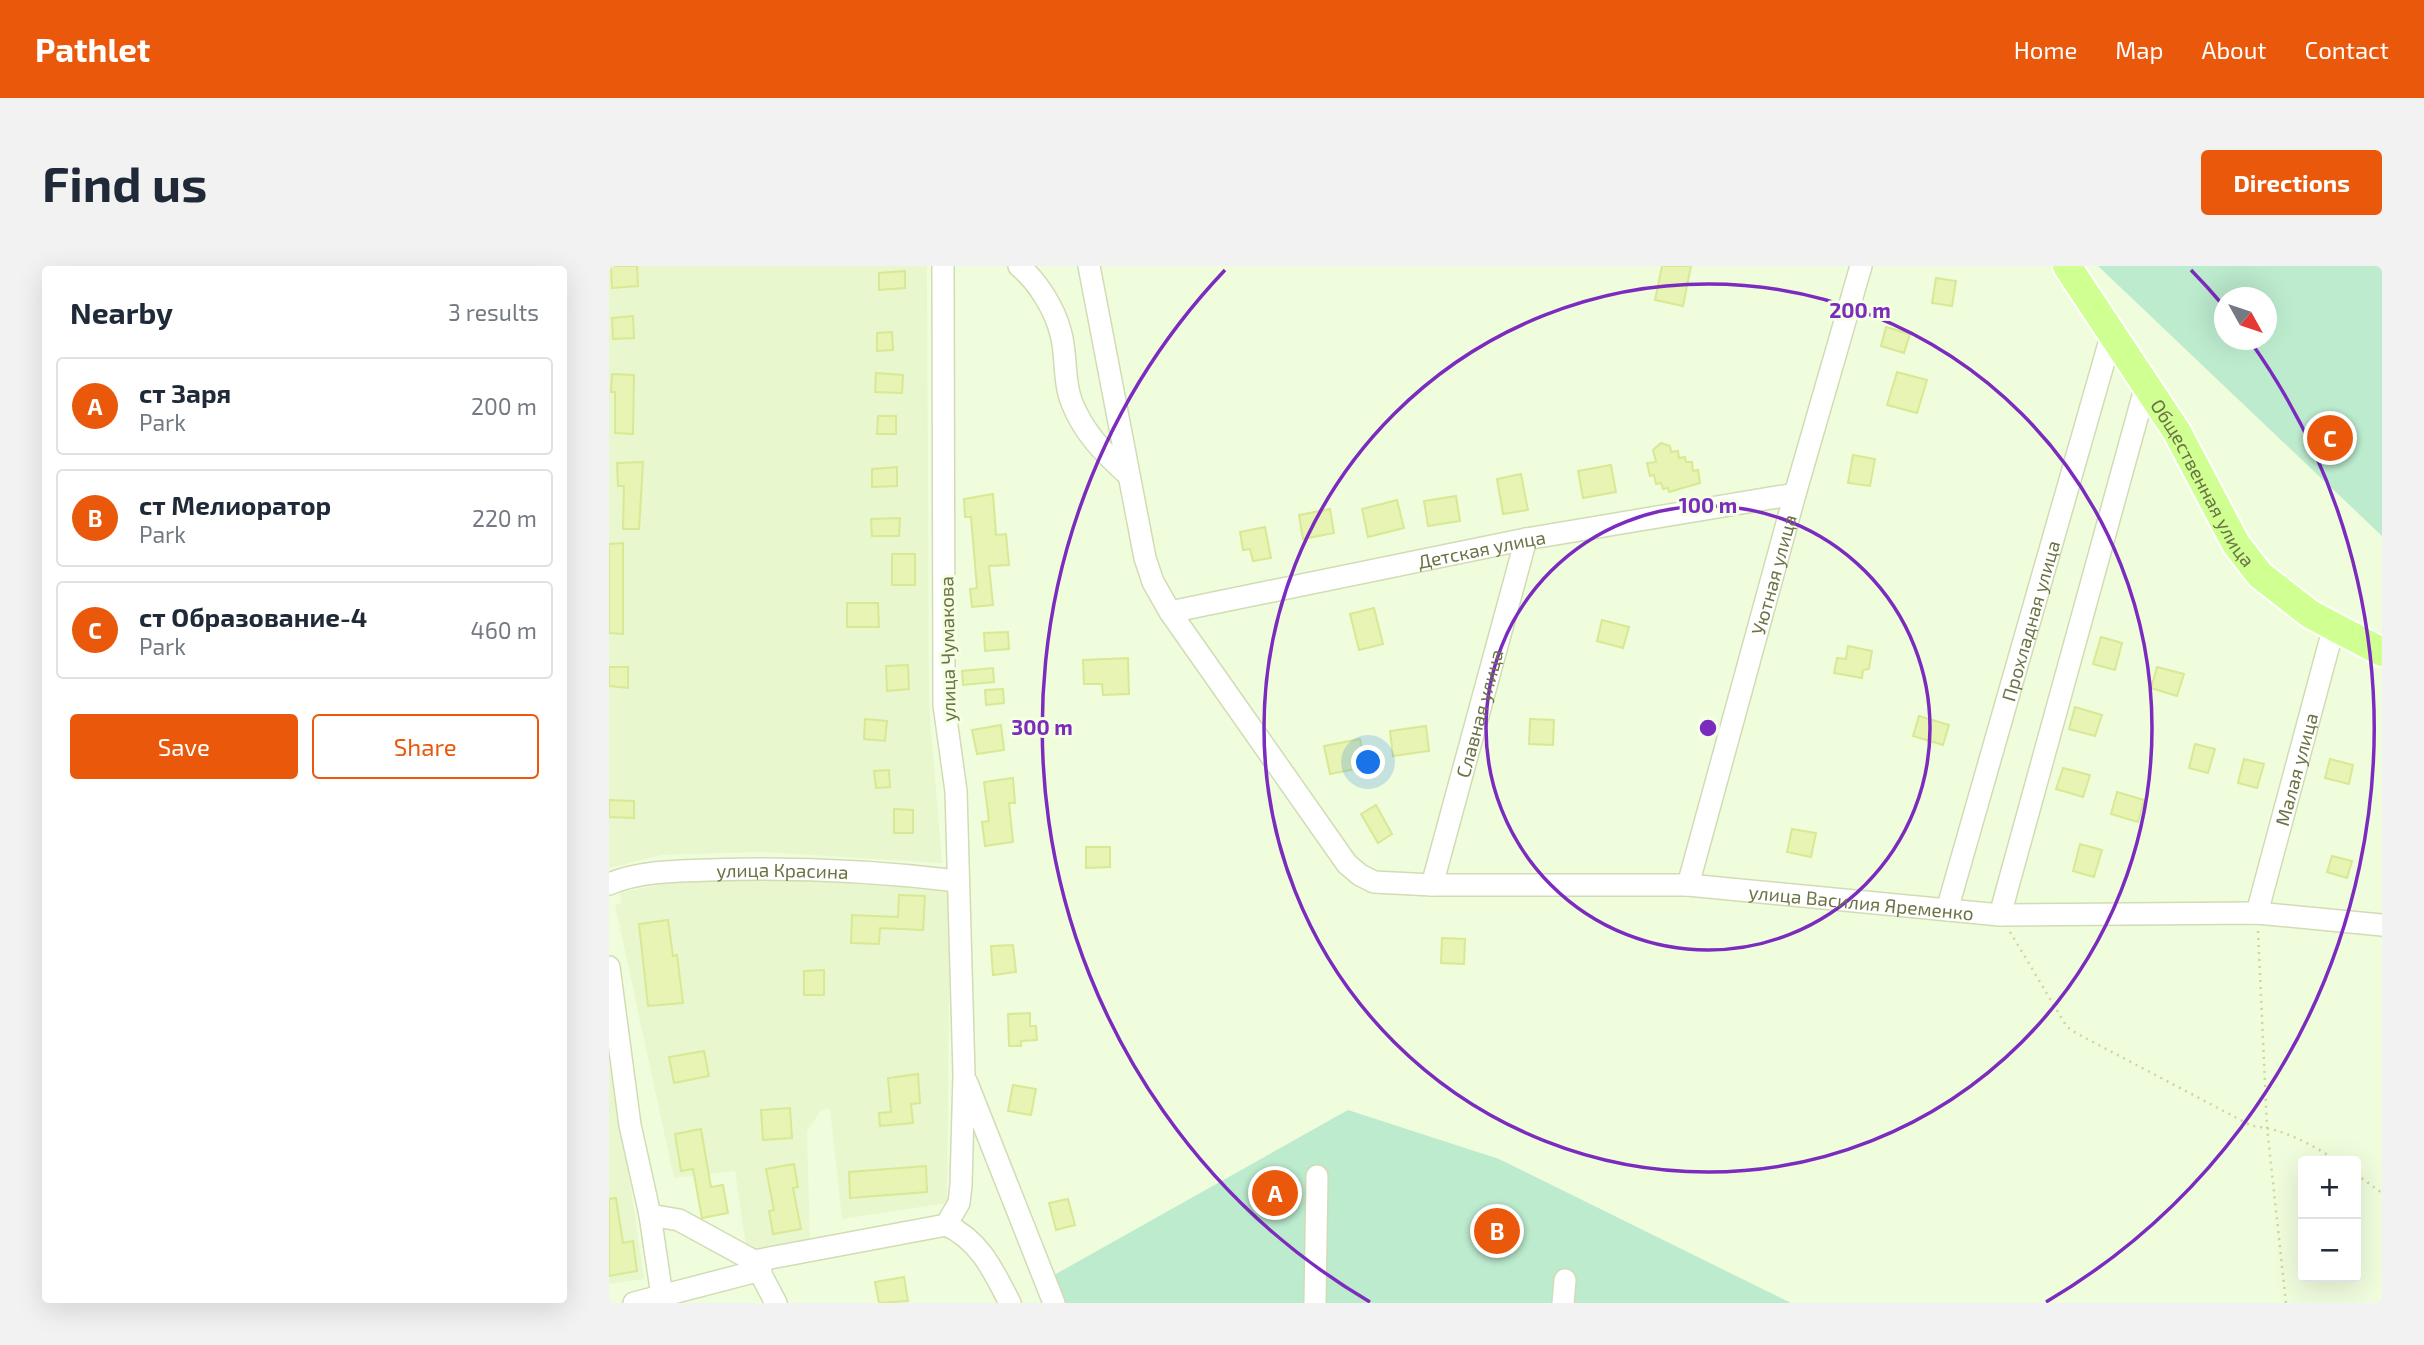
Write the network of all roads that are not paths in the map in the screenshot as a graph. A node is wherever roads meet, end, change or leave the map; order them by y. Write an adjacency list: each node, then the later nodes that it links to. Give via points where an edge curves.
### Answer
1 (943, 266): 14 (street, улица Чумакова, via 944,705 956,791)
2 (1019, 266): 8 (street, via 1037,283 1061,334 1071,400 1091,441)
3 (1089, 266): 8 (street)
4 (1861, 266): 9 (street, Уютная улица)
5 (2067, 266): 6 (main road, Общественная улица)
6 (2112, 332): 7 (main road, Общественная улица); 18 (street, Прохладная улица)
7 (2146, 385): 12 (main road, Общественная улица, via 2177,432 2236,544 2260,575 2310,614); 20 (street)
8 (1127, 474): 11 (street, via 1145,558)
9 (1795, 494): 10 (street, Детская улица); 17 (street, Уютная улица)
10 (1526, 538): 11 (street, Детская улица); 16 (street, Славная улица)
11 (1170, 612): 16 (street, улица Василия Яременко, via 1347,864 1374,882)
12 (2334, 626): 13 (main road, Общественная улица); 19 (street, Малая улица)
13 (2382, 652)
14 (958, 881): 15 (street, улица Красина, via 761,868 664,871); 23 (street, улица Чумакова)
15 (609, 884)
16 (1432, 885): 17 (street, улица Василия Яременко)
17 (1688, 885): 18 (street, улица Василия Яременко)
18 (1947, 910): 20 (street, улица Василия Яременко)
19 (2257, 913): 20 (street, улица Василия Яременко); 21 (street, улица Василия Яременко)
20 (2000, 915)
21 (2382, 925)
22 (609, 967): 25 (street, via 630,1125)
23 (964, 1074): 26 (street, улица Чумакова, via 959,1203); 33 (street)
24 (1317, 1176): 34 (street)
25 (650, 1215): 27 (street, via 679,1220); 29 (street)
26 (947, 1225): 27 (street); 32 (street, via 971,1241)
27 (757, 1266): 29 (street); 31 (street)
28 (1565, 1280): 35 (street)
29 (662, 1300): 30 (street)
30 (634, 1303)
31 (776, 1303)
32 (1010, 1303)
33 (1054, 1303)
34 (1315, 1303)
35 (1563, 1303)

